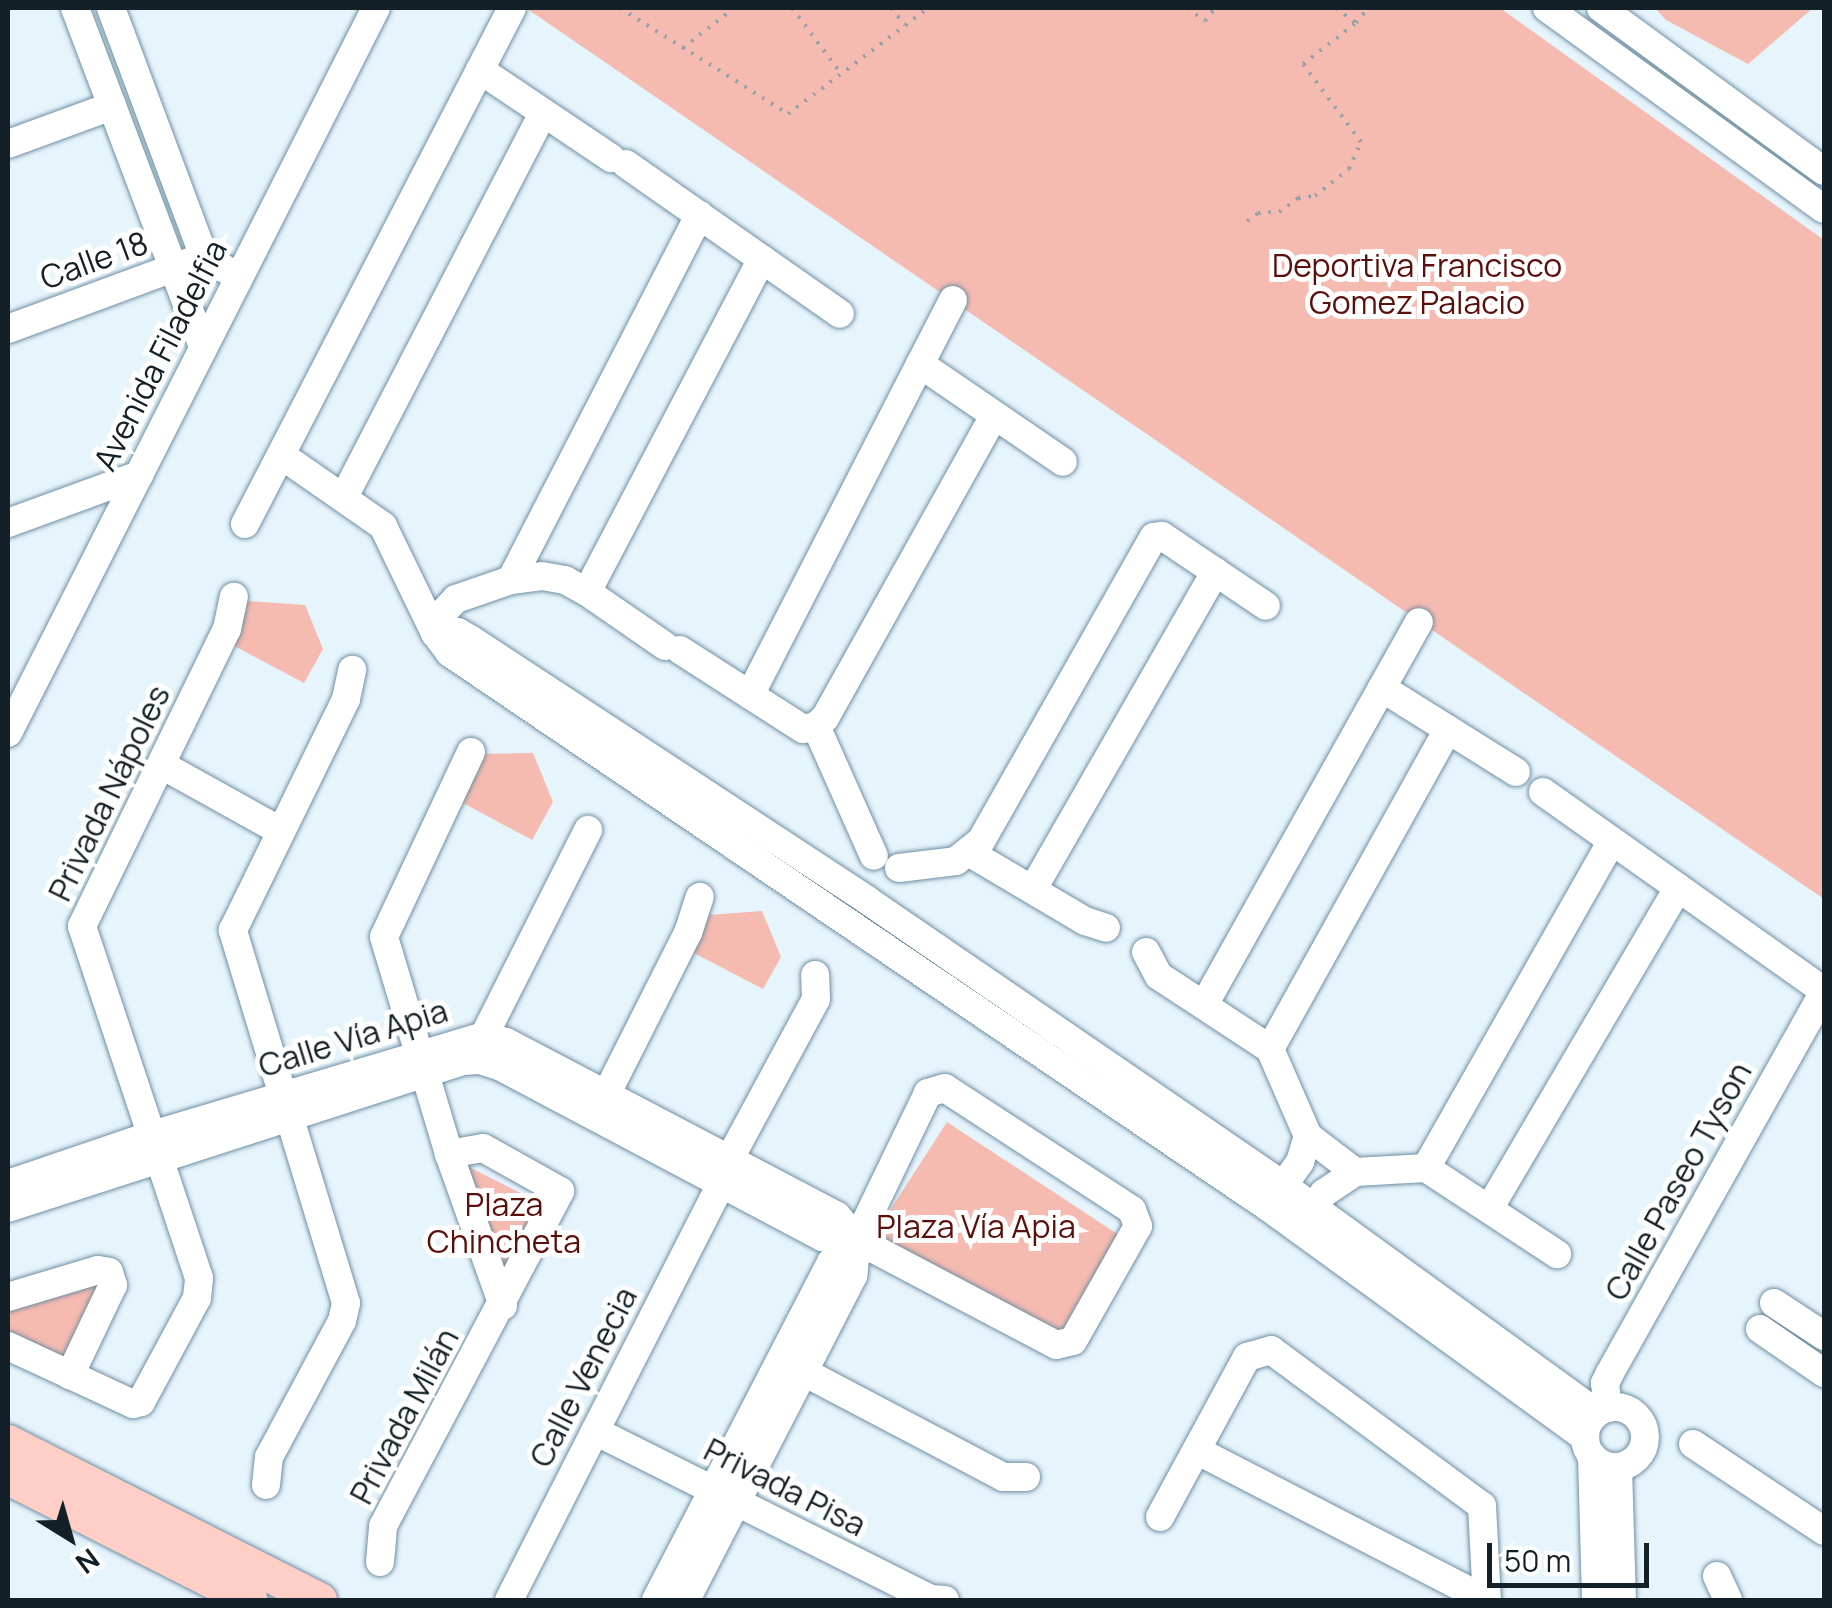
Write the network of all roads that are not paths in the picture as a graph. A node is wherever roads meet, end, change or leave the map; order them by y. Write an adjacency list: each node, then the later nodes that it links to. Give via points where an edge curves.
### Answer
1 (75, 8): 8 (street)
2 (376, 8): 17 (street, Avenida Filadelfia)
3 (512, 8): 7 (street)
4 (1547, 8): 12 (street)
5 (1601, 8): 11 (street)
6 (118, 10): 14 (street)
7 (480, 70): 9 (street); 24 (street)
8 (112, 106): 10 (street); 16 (street)
9 (543, 113): 13 (street); 27 (street)
10 (8, 144)
11 (1824, 171)
12 (1824, 208)
13 (699, 215): 15 (street); 31 (street)
14 (204, 256): 16 (street, Calle 18); 17 (street)
15 (762, 259): 19 (street); 32 (street)
16 (173, 268): 20 (street, Calle 18); 21 (street)
17 (238, 277): 21 (street, Avenida Filadelfia)
18 (953, 300): 22 (street)
19 (840, 314)
20 (8, 328)
21 (203, 348): 26 (street, Avenida Filadelfia)
22 (920, 364): 23 (street); 39 (street)
23 (994, 416): 25 (street); 41 (street)
24 (281, 455): 27 (street); 29 (street)
25 (1063, 462)
26 (140, 475): 28 (street); 40 (street, Avenida Filadelfia)
27 (344, 497): 36 (street, via 383,526)
28 (8, 523)
29 (245, 524)
30 (1215, 572): 34 (street); 51 (street, via 1162,536 1148,542); 54 (street)
31 (511, 580): 32 (street, via 542,576); 36 (street, via 456,599)
32 (587, 592): 39 (street)
33 (234, 596): 45 (street, Privada Nápoles, via 227,630)
34 (1266, 606)
35 (1419, 622): 38 (street)
36 (435, 633): 56 (street, via 458,632)
37 (352, 670): 48 (street, via 346,699)
38 (1382, 688): 42 (street); 61 (street)
39 (750, 695): 41 (street, via 803,729)
40 (15, 706): 43 (street, Avenida Filadelfia)
41 (816, 726): 52 (street)
42 (1448, 729): 46 (street); 63 (street)
43 (8, 733)
44 (472, 752): 64 (street, via 384,936)
45 (162, 765): 48 (street); 68 (street, Privada Nápoles, via 82,926)
46 (1516, 772)
47 (1543, 792): 50 (street)
48 (279, 830): 66 (street, via 233,930)
49 (588, 830): 62 (street)
50 (1612, 841): 53 (street); 70 (street)
51 (970, 853): 52 (street, via 956,861); 54 (street)
52 (886, 862): 56 (street, via 893,886)
53 (1678, 888): 60 (street); 76 (street)
54 (1033, 889): 57 (street)
55 (700, 897): 65 (street)
56 (865, 903): 74 (street)
57 (1106, 928)
58 (1146, 952): 61 (street, via 1159,976)
59 (815, 975): 71 (street, Calle Venecia, via 816,999)
60 (1824, 991): 89 (street, Calle Paseo Tyson, via 1610,1373)
61 (1204, 1004): 63 (street)
62 (482, 1048): 64 (street, Calle Vía Apia); 65 (street, Calle Vía Apia, via 506,1042); 71 (street, Calle Vía Apia, via 501,1067)
63 (1270, 1049): 67 (street)
64 (422, 1066): 66 (street, Calle Vía Apia); 69 (street)
65 (606, 1095): 71 (street, Calle Vía Apia)
66 (288, 1107): 68 (street, Calle Vía Apia); 97 (street, via 346,1304 269,1457)
67 (1308, 1136): 72 (street); 74 (street)
68 (153, 1148): 73 (street, Calle Vía Apia); 75 (street, Calle Vía Apia); 88 (street, Privada Nápoles, via 198,1278 197,1298 141,1402)
69 (449, 1154): 82 (street); 82 (street, Privada Milán, via 484,1148 560,1191)
70 (1426, 1168): 72 (street); 76 (street)
71 (725, 1172): 78 (street, Calle Vía Apia, via 822,1237); 90 (street, Calle Venecia)
72 (1355, 1172): 77 (street, via 1324,1192)
73 (8, 1184)
74 (1276, 1197): 77 (street)
75 (8, 1208)
76 (1489, 1209): 79 (street)
77 (1305, 1218): 89 (street)
78 (857, 1240): 78 (street, Calle Vía Apia, via 1065,1346 1138,1226 1132,1210 937,1088 928,1093); 86 (street, via 853,1276); 98 (street, via 831,1262)
79 (1557, 1254)
80 (8, 1297): 88 (street, via 109,1272 113,1285)
81 (1774, 1303): 84 (street)
82 (503, 1306): 101 (street, Privada Milán, via 383,1526)
83 (1760, 1329): 87 (street)
84 (1824, 1333)
85 (8, 1346): 88 (street)
86 (804, 1372): 96 (street, via 1003,1477); 98 (street)
87 (1824, 1373)
88 (70, 1374)
89 (1595, 1428): 94 (street); 94 (street, via 1632,1412 1644,1432 1639,1455); 110 (street, Calle Paseo Tyson)
90 (595, 1431): 98 (street, Privada Pisa); 105 (street, Calle Venecia)
91 (8, 1442): 102 (main road)
92 (1694, 1444): 100 (street)
93 (1198, 1451): 99 (street); 109 (street); 109 (street, via 1248,1357 1263,1349 1279,1354 1482,1506)
94 (1618, 1466): 111 (street)
95 (8, 1477): 102 (main road)
96 (1026, 1477)
97 (266, 1485)
98 (725, 1496): 106 (street); 107 (street); 108 (street, Privada Pisa, via 931,1600)
99 (1160, 1516)
100 (1824, 1531)
101 (380, 1562)
102 (214, 1578): 103 (main road); 104 (main road)
103 (250, 1600)
104 (319, 1600)
105 (509, 1600)
106 (656, 1600)
107 (686, 1600)
108 (945, 1600)
109 (1487, 1600)
110 (1596, 1600)
111 (1622, 1600)

